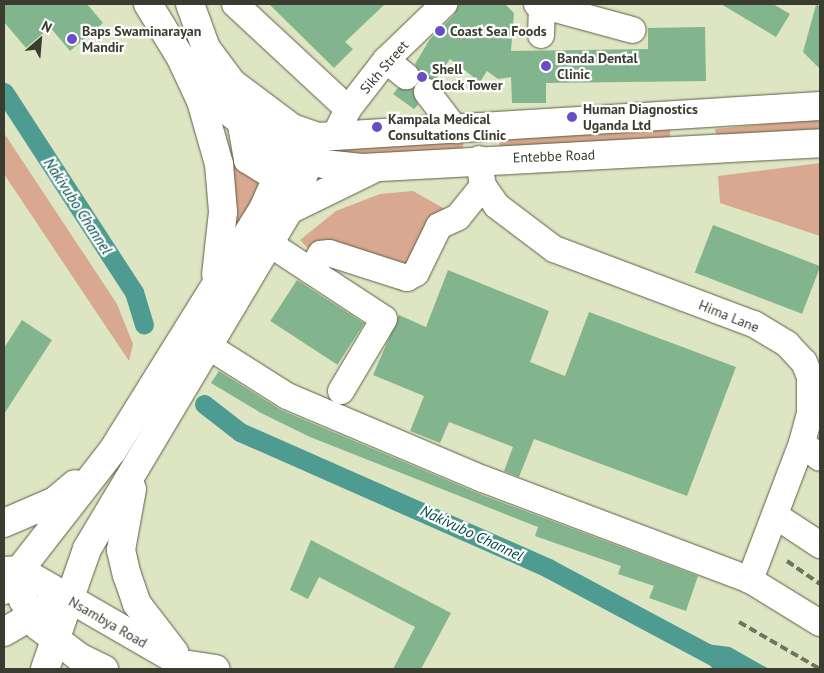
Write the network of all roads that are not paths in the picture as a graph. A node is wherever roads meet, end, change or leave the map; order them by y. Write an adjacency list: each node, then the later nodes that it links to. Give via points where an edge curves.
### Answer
1 (148, 4): 8 (main road)
2 (190, 4): 17 (main road, via 206,48 232,82)
3 (235, 4): 13 (street)
4 (444, 4): 9 (street, Sikh Street)
5 (540, 6): 6 (street); 7 (street)
6 (632, 30)
7 (541, 35)
8 (181, 58): 15 (main road); 22 (main road, via 201,100)
9 (386, 60): 10 (street); 13 (street, Sikh Street)
10 (406, 76)
11 (427, 92): 16 (street)
12 (820, 106): 14 (main road)
13 (348, 109): 17 (street, Sikh Street)
14 (698, 115): 16 (main road); 19 (main road)
15 (240, 119): 21 (street); 23 (main road)
16 (456, 130): 17 (main road)
17 (316, 135): 23 (main road)
18 (820, 143): 19 (main road, Entebbe Road)
19 (707, 152): 20 (main road, Entebbe Road)
20 (479, 159): 24 (main road, Entebbe Road); 25 (street, Hima Lane)
21 (247, 160): 22 (street); 23 (street)
22 (219, 164): 29 (main road, via 223,212)
23 (292, 166): 24 (main road, Entebbe Road); 26 (main road); 29 (main road)
24 (381, 167): 26 (main road)
25 (483, 186): 28 (street, via 458,217 439,226 416,273 407,278 329,253 321,254); 31 (street, Hima Lane, via 497,206 554,249 754,324 787,344)
26 (289, 210): 27 (main road)
27 (270, 244): 28 (street); 30 (main road)
28 (311, 271): 32 (street, via 384,319)
29 (214, 284): 33 (main road)
30 (208, 346): 35 (main road); 40 (street, via 287,396 483,479)
31 (815, 377): 34 (street, Hima Lane, via 810,413)
32 (341, 391)
33 (113, 450): 37 (main road, via 55,501); 39 (main road)
34 (811, 451): 36 (street, Hima Lane)
35 (144, 452): 41 (main road, via 87,549); 46 (main road, via 123,522 121,550 137,604)
36 (776, 516): 38 (street); 40 (street, Hima Lane)
37 (4, 523)
38 (820, 545)
39 (9, 577): 41 (main road, Nsambya Road); 42 (main road)
40 (750, 580): 43 (street)
41 (70, 600): 42 (main road); 45 (main road); 46 (main road, Nsambya Road)
42 (31, 615): 44 (main road); 45 (main road)
43 (820, 623)
44 (4, 632)
45 (56, 639): 47 (main road); 48 (main road)
46 (183, 664): 49 (main road, Nsambya Road)
47 (45, 669)
48 (104, 669)
49 (216, 669)

